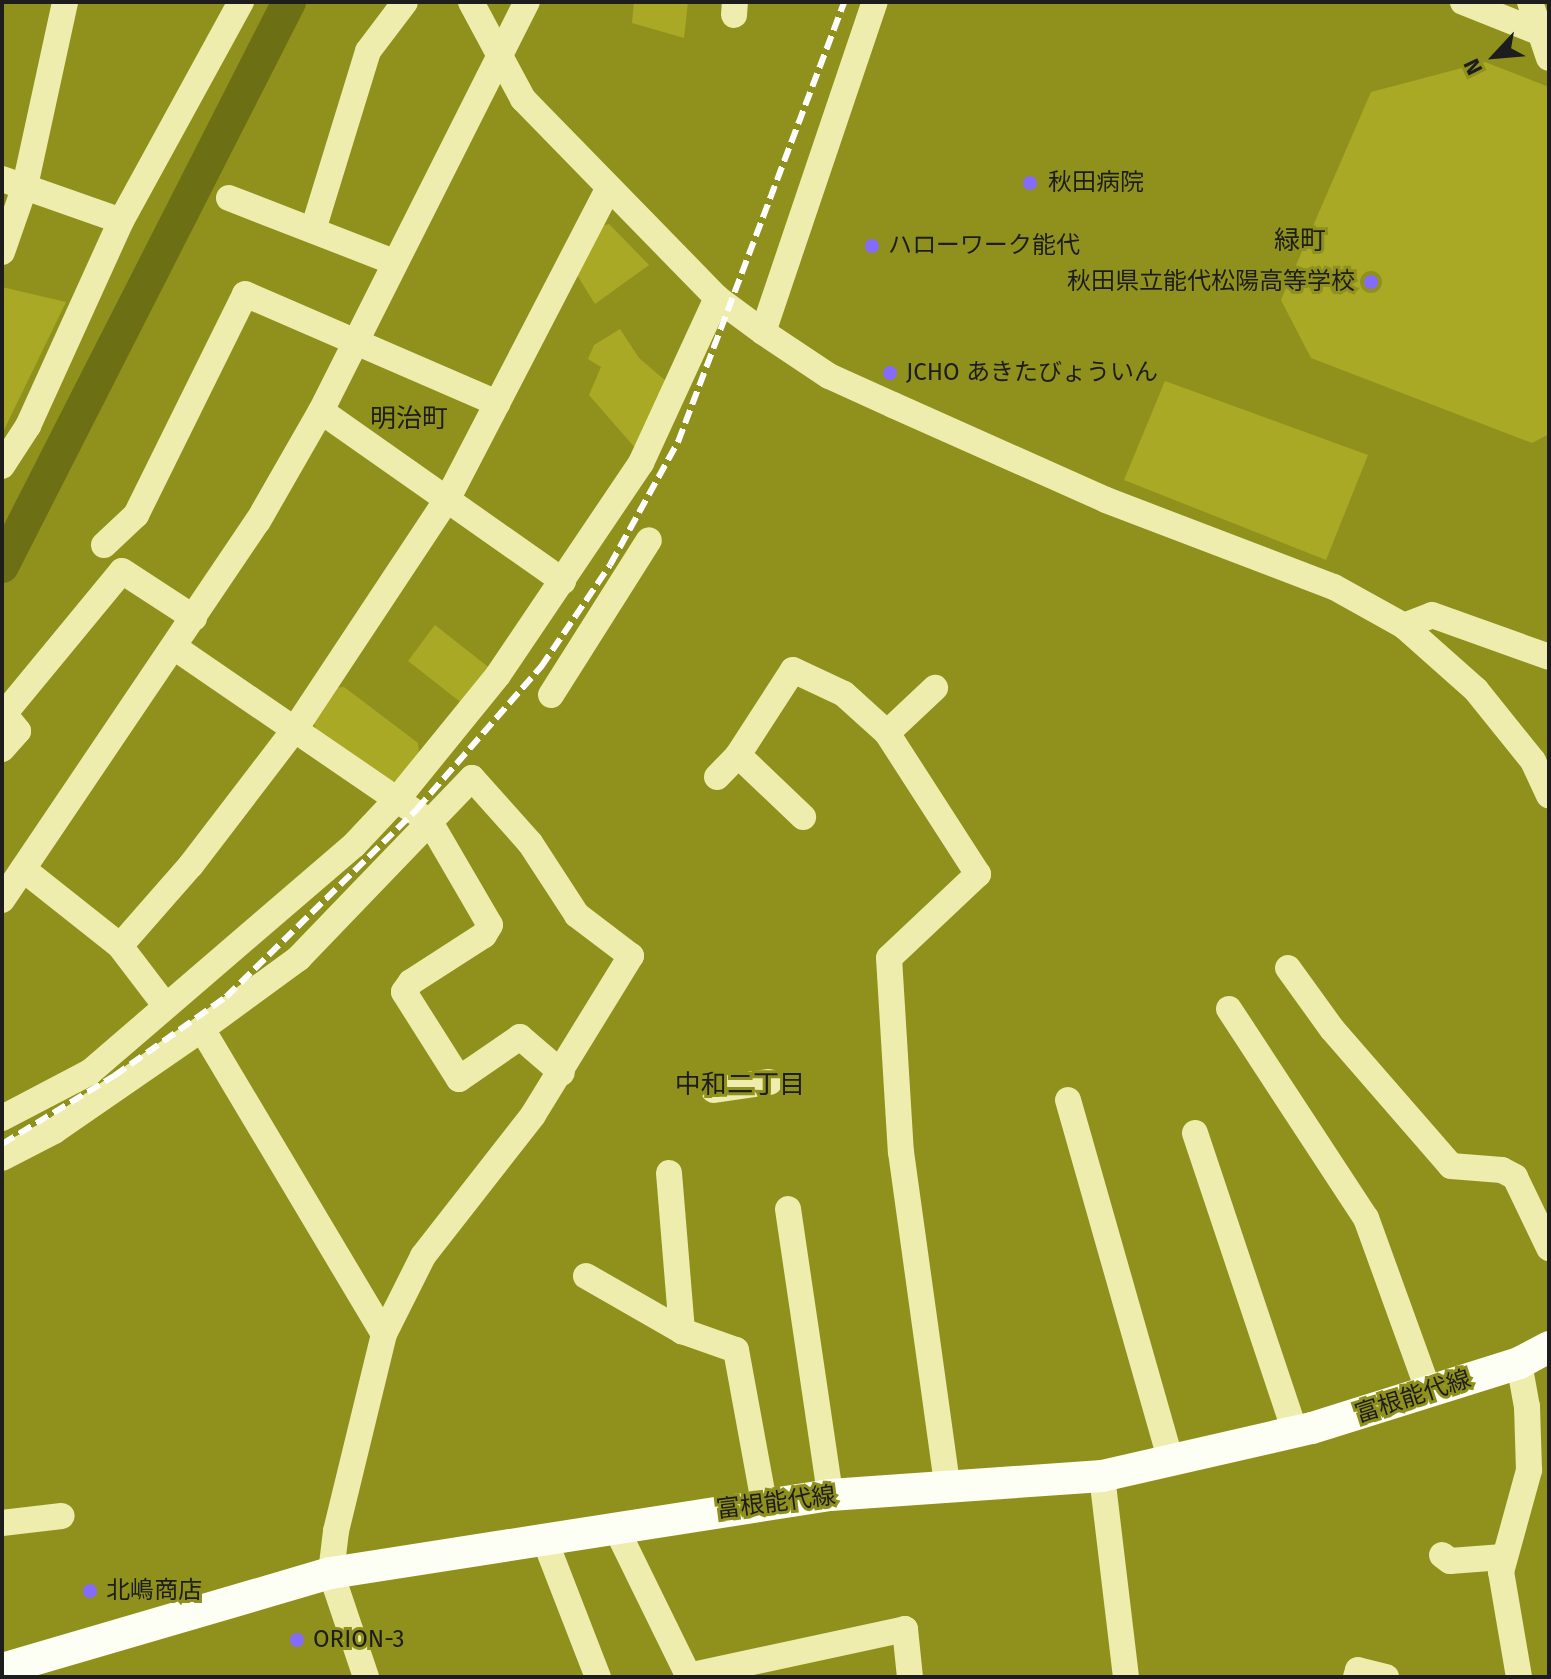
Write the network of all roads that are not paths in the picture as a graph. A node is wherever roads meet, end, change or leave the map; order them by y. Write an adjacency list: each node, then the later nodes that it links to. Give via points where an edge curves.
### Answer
1 (65, 2): 12 (street)
2 (241, 2): 15 (street)
3 (405, 2): 16 (street, via 368,51)
4 (471, 2): 10 (street)
5 (527, 2): 10 (street)
6 (875, 2): 20 (street)
7 (1463, 2): 9 (street)
8 (1530, 2): 9 (street)
9 (1536, 31): 11 (street)
10 (501, 58): 13 (street, via 523,99); 18 (street)
11 (1549, 58)
12 (13, 182): 15 (street); 17 (street)
13 (608, 189): 19 (street); 22 (street)
14 (229, 198): 16 (street)
15 (121, 221): 24 (street, via 28,426)
16 (313, 230): 18 (street)
17 (2, 252)
18 (394, 262): 21 (street)
19 (717, 298): 20 (street); 28 (street, via 641,463)
20 (763, 332): 30 (street, via 829,376 1106,500 1334,587)
21 (354, 340): 22 (street); 23 (street); 27 (street, via 245,294 136,515)
22 (497, 403): 25 (street)
23 (321, 411): 25 (street); 29 (street)
24 (2, 466)
25 (448, 498): 28 (street); 35 (street)
26 (649, 540): 34 (street)
27 (104, 545)
28 (563, 581): 41 (street, via 498,675)
29 (194, 618): 31 (street); 37 (street, via 122,571 4,714 18,731)
30 (1404, 626): 32 (street, via 1432,615); 40 (street, via 1476,690 1533,761)
31 (174, 647): 35 (street); 44 (street)
32 (1549, 657)
33 (935, 688): 36 (street)
34 (551, 695)
35 (295, 729): 41 (street); 46 (street, via 191,865)
36 (887, 733): 38 (street, via 844,694 793,670); 70 (street, via 978,874 889,958 901,1152)
37 (2, 749)
38 (738, 755): 39 (street); 42 (street)
39 (717, 777)
40 (1549, 796)
41 (399, 797): 43 (street); 48 (street, via 354,845)
42 (803, 817)
43 (430, 822): 50 (street, via 299,958); 51 (street, via 472,778 530,843 577,915 631,956); 51 (street, via 490,925 484,935 411,982 404,992 459,1079 520,1037)
44 (23, 869): 45 (street); 46 (street)
45 (2, 900)
46 (120, 946): 48 (street)
47 (1288, 968): 60 (street, via 1332,1029 1451,1166 1502,1170 1515,1177)
48 (165, 1005): 55 (street, via 90,1072)
49 (1229, 1009): 66 (street, via 1366,1218)
50 (202, 1029): 57 (street, via 54,1131); 63 (street)
51 (562, 1073): 63 (street, via 423,1256)
52 (769, 1082): 53 (street)
53 (714, 1090)
54 (1068, 1100): 68 (street)
55 (2, 1118)
56 (1195, 1133): 67 (street)
57 (2, 1158)
58 (669, 1173): 62 (street)
59 (788, 1209): 71 (street)
60 (1549, 1248)
61 (586, 1276): 62 (street)
62 (682, 1331): 72 (street, via 736,1350)
63 (384, 1334): 79 (street)
64 (1549, 1347): 65 (main road, 富根能代線)
65 (1519, 1363): 66 (main road, 富根能代線); 78 (street, via 1529,1470)
66 (1429, 1392): 67 (main road, 富根能代線)
67 (1295, 1432): 68 (main road, 富根能代線)
68 (1171, 1461): 69 (main road, 富根能代線)
69 (1102, 1476): 70 (main road, 富根能代線); 85 (street)
70 (948, 1489): 71 (main road, 富根能代線)
71 (830, 1495): 72 (main road, 富根能代線)
72 (764, 1503): 75 (main road, 富根能代線)
73 (62, 1516): 74 (street)
74 (2, 1523)
75 (616, 1528): 76 (main road, 富根能代線); 81 (street)
76 (544, 1538): 79 (main road, 富根能代線); 83 (street)
77 (1442, 1555): 78 (street, via 1450,1561)
78 (1503, 1557): 88 (street)
79 (331, 1573): 80 (main road, 富根能代線); 82 (street)
80 (2, 1674)
81 (688, 1676): 84 (street, via 905,1629)
82 (366, 1677)
83 (598, 1677)
84 (910, 1677)
85 (1126, 1677)
86 (1356, 1677): 87 (street, via 1358,1670)
87 (1386, 1677)
88 (1519, 1677)

